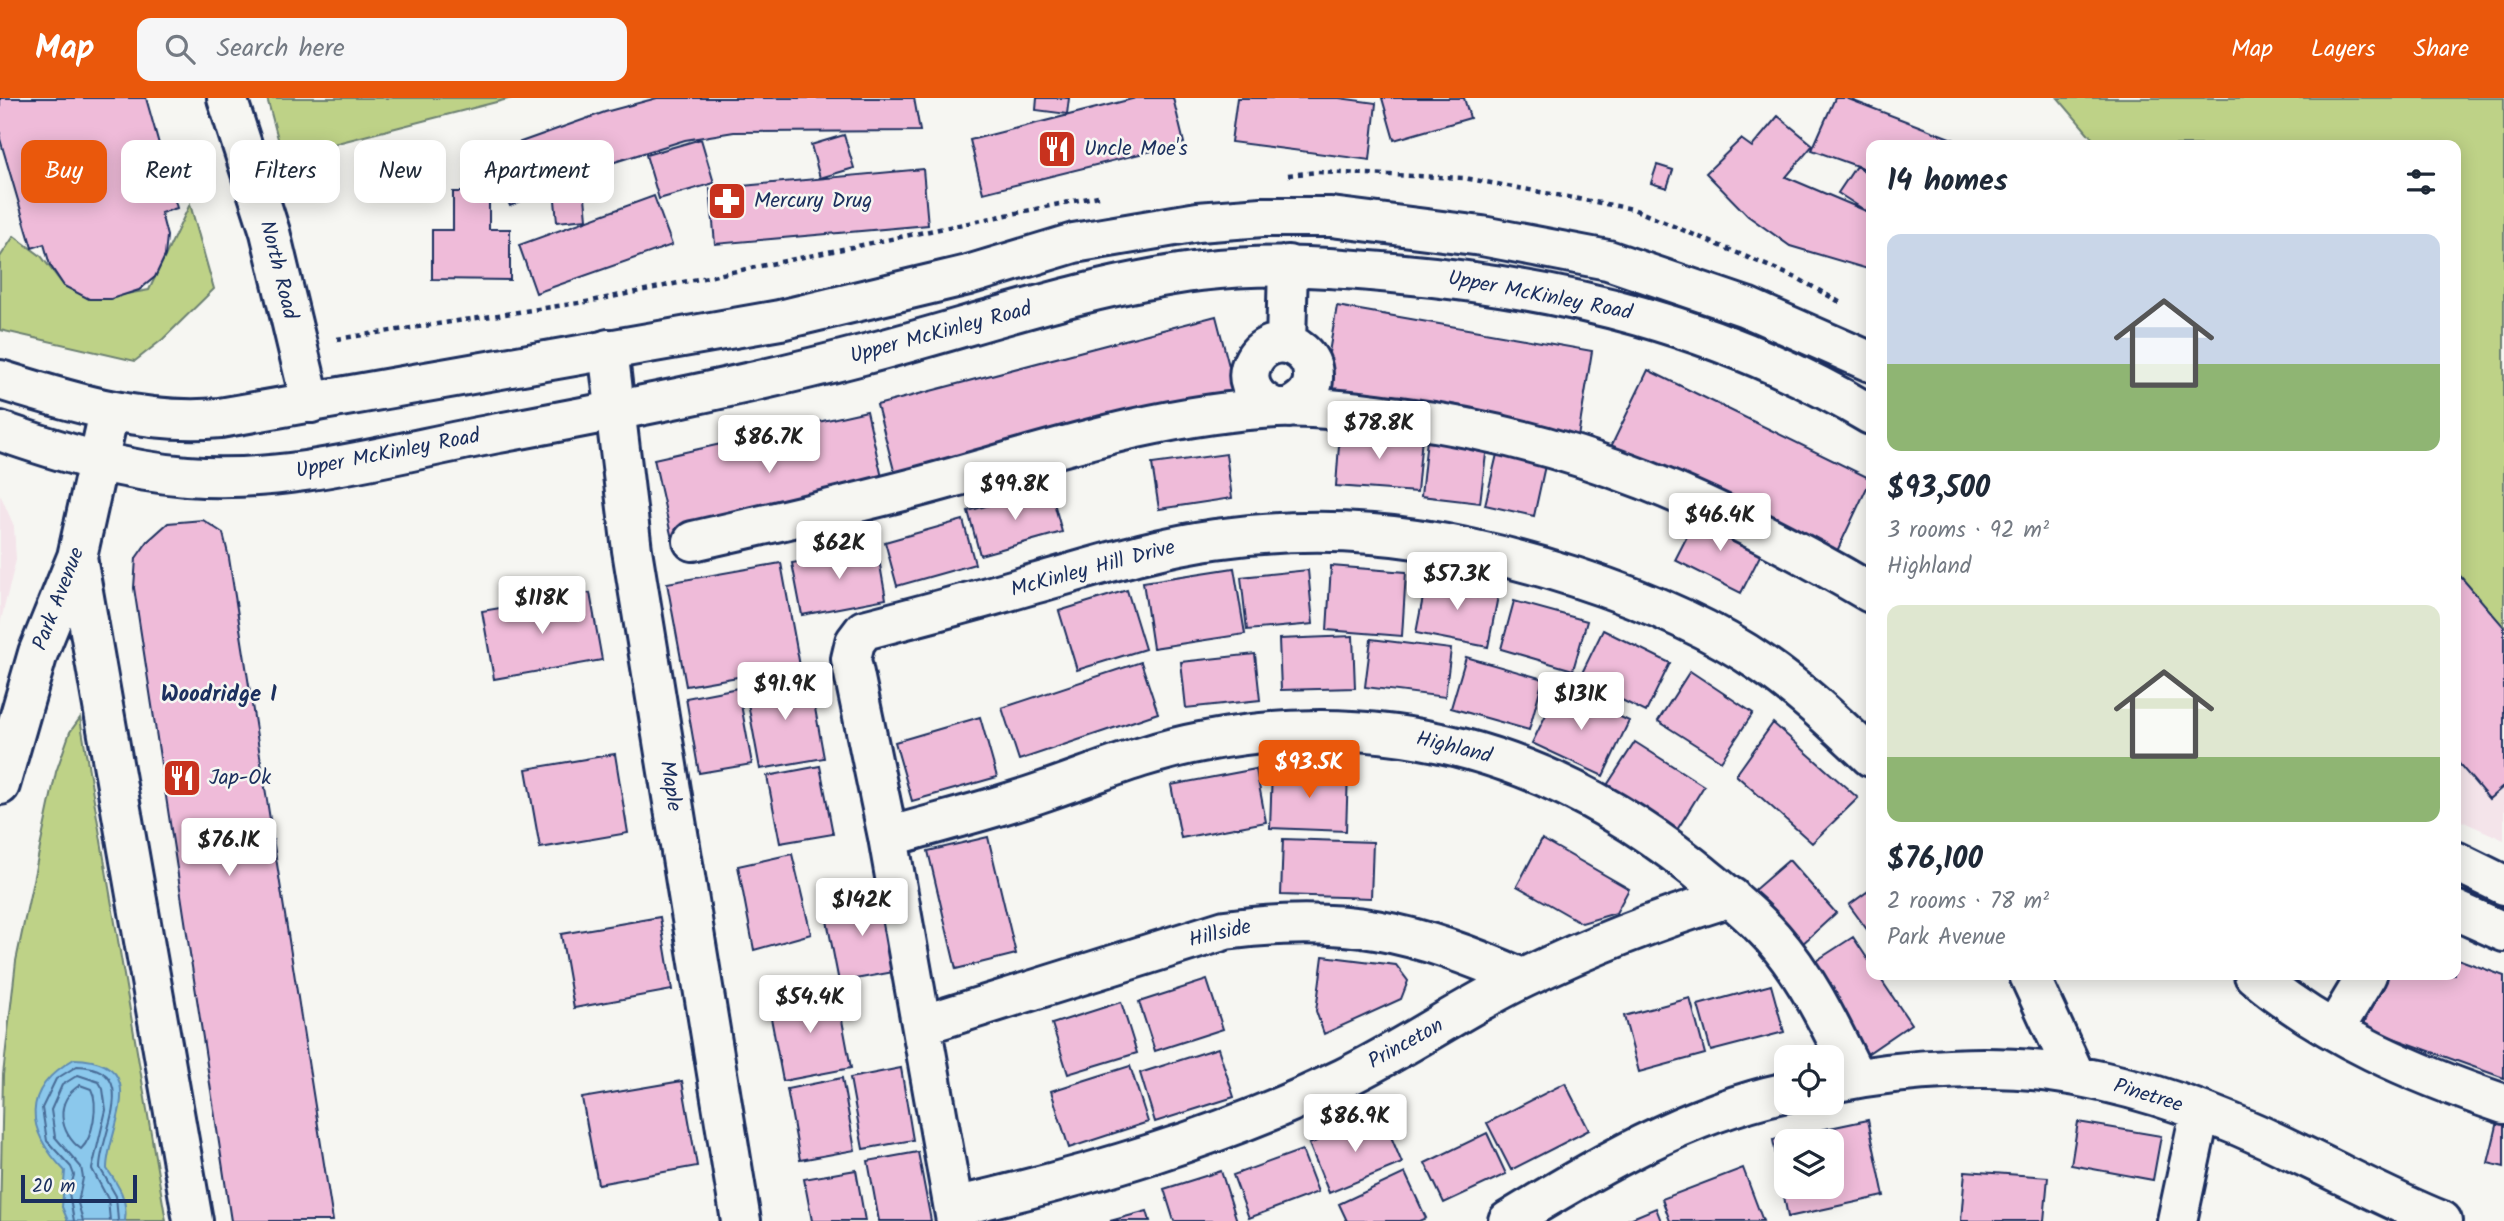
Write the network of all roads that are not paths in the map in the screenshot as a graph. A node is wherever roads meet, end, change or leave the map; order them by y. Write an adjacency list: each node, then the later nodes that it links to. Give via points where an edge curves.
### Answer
1 (228, 98): 8 (street, North Road, via 270,232)
2 (1285, 265): 4 (street, Upper McKinley Road, via 1475,280); 9 (street, via 1283,344 1307,357 1313,380 1301,402); 10 (street, Upper McKinley Road, via 1199,271 1087,293 862,355)
3 (1651, 273): 4 (street); 5 (street, via 1608,260 1482,236 1331,217 1244,218 1074,243 968,275 779,320); 6 (street, via 1746,307)
4 (1640, 315): 12 (street, Upper McKinley Road, via 1725,342 1814,381)
5 (608, 349): 8 (street); 10 (street, Maple)
6 (1866, 360)
7 (0, 380): 11 (street)
8 (311, 403): 11 (street, via 199,420)
9 (1283, 408): 15 (street, via 1203,416 1083,440 882,498); 17 (street, via 1347,410 1429,421 1515,436 1596,460 1754,527)
10 (615, 411): 14 (street, Upper McKinley Road, via 307,471 186,476); 41 (street, Maple, via 632,550)
11 (110, 412): 14 (street, Park Avenue)
12 (1866, 412)
13 (0, 430): 14 (street, Upper McKinley Road)
14 (100, 463): 16 (street, Park Avenue)
15 (693, 541)
16 (77, 557): 19 (street, Park Avenue, via 38,653); 40 (street)
17 (1866, 590)
18 (1866, 752): 20 (street, McKinley Hill Drive, via 1763,664 1692,624 1617,591 1456,547 1372,534 1215,539 1132,555 864,630 851,659)
19 (2, 764)
20 (888, 837): 23 (street, Highland, via 1043,792 1128,760 1201,742 1338,729 1418,738 1492,756 1563,783 1670,848); 30 (street, McKinley Hill Drive)
21 (2461, 864): 22 (street)
22 (2504, 885)
23 (1731, 897): 26 (street, Princeton, via 1654,920); 32 (street, Highland, via 1774,939 1812,995)
24 (2461, 913): 25 (street)
25 (2504, 932)
26 (1522, 978): 30 (street, Hillside, via 1401,933 1336,923 1276,923 1225,930); 39 (street, Princeton, via 1344,1078 1238,1123 1143,1158)
27 (2031, 980): 33 (street)
28 (2261, 980): 31 (street)
29 (2364, 980): 31 (street)
30 (922, 1025): 39 (street, McKinley Hill Drive)
31 (2334, 1030): 36 (street, via 2434,1080)
32 (1831, 1045)
33 (2075, 1075): 34 (street, Pinetree, via 1922,1070); 37 (street, Pinetree, via 2153,1095)
34 (1844, 1081)
35 (1774, 1097): 42 (street, via 1711,1116 1635,1148)
36 (2504, 1104)
37 (2200, 1113): 38 (street, Pinetree, via 2296,1152); 43 (street)
38 (2378, 1209): 44 (street, Pinetree)
39 (955, 1214)
40 (193, 1221)
41 (741, 1221)
42 (1508, 1221)
43 (2177, 1221)
44 (2442, 1221)

